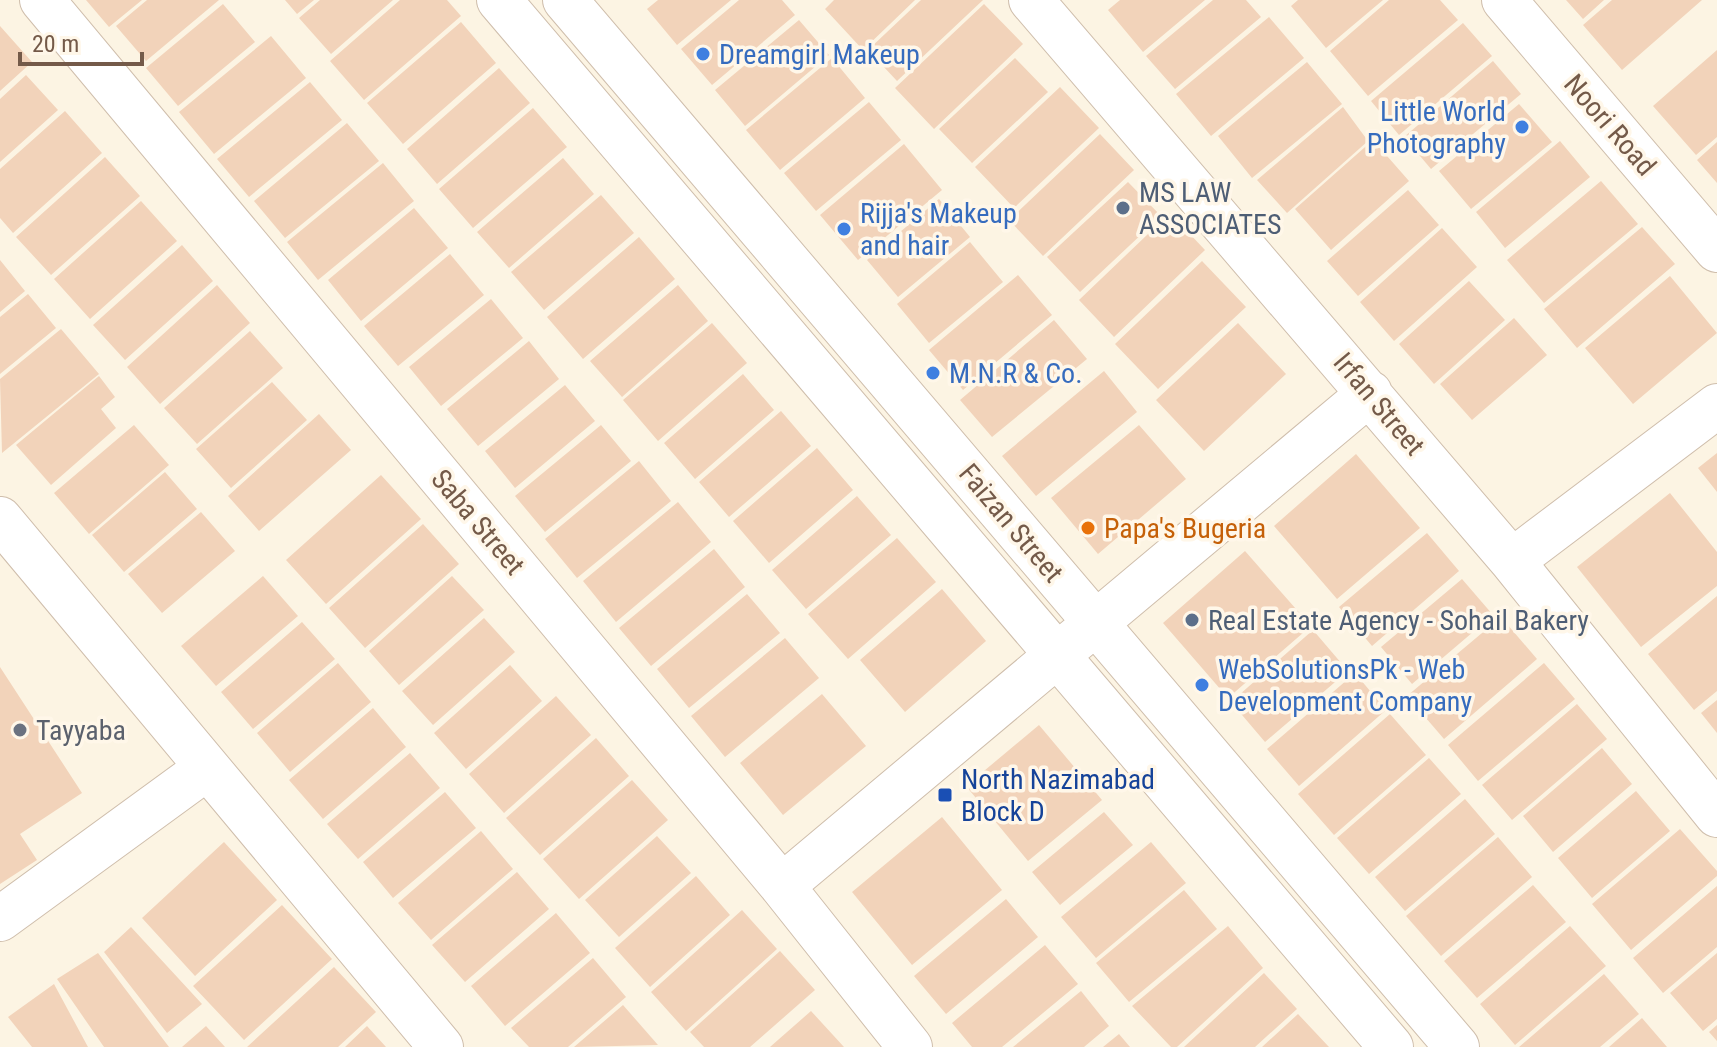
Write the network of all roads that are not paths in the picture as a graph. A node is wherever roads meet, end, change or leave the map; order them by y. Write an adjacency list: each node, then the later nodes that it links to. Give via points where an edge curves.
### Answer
1 (42, 0): 15 (street, Saba Street)
2 (499, 0): 12 (street, Faizan Street)
3 (565, 0): 11 (street, Faizan Street)
4 (1031, 0): 7 (street, Irfan Street)
5 (1504, 0): 6 (street, Noori Road)
6 (1717, 250)
7 (1370, 393): 10 (street, Irfan Street); 11 (street)
8 (1717, 406): 10 (street)
9 (0, 519): 13 (street)
10 (1512, 561): 14 (street, Irfan Street)
11 (1096, 623): 12 (street); 20 (street, Faizan Street)
12 (1057, 658): 15 (street); 19 (street, Faizan Street)
13 (207, 768): 16 (street); 17 (street)
14 (1717, 815)
15 (782, 886): 18 (street, Saba Street)
16 (0, 919)
17 (441, 1047)
18 (910, 1047)
19 (1391, 1047)
20 (1457, 1047)

